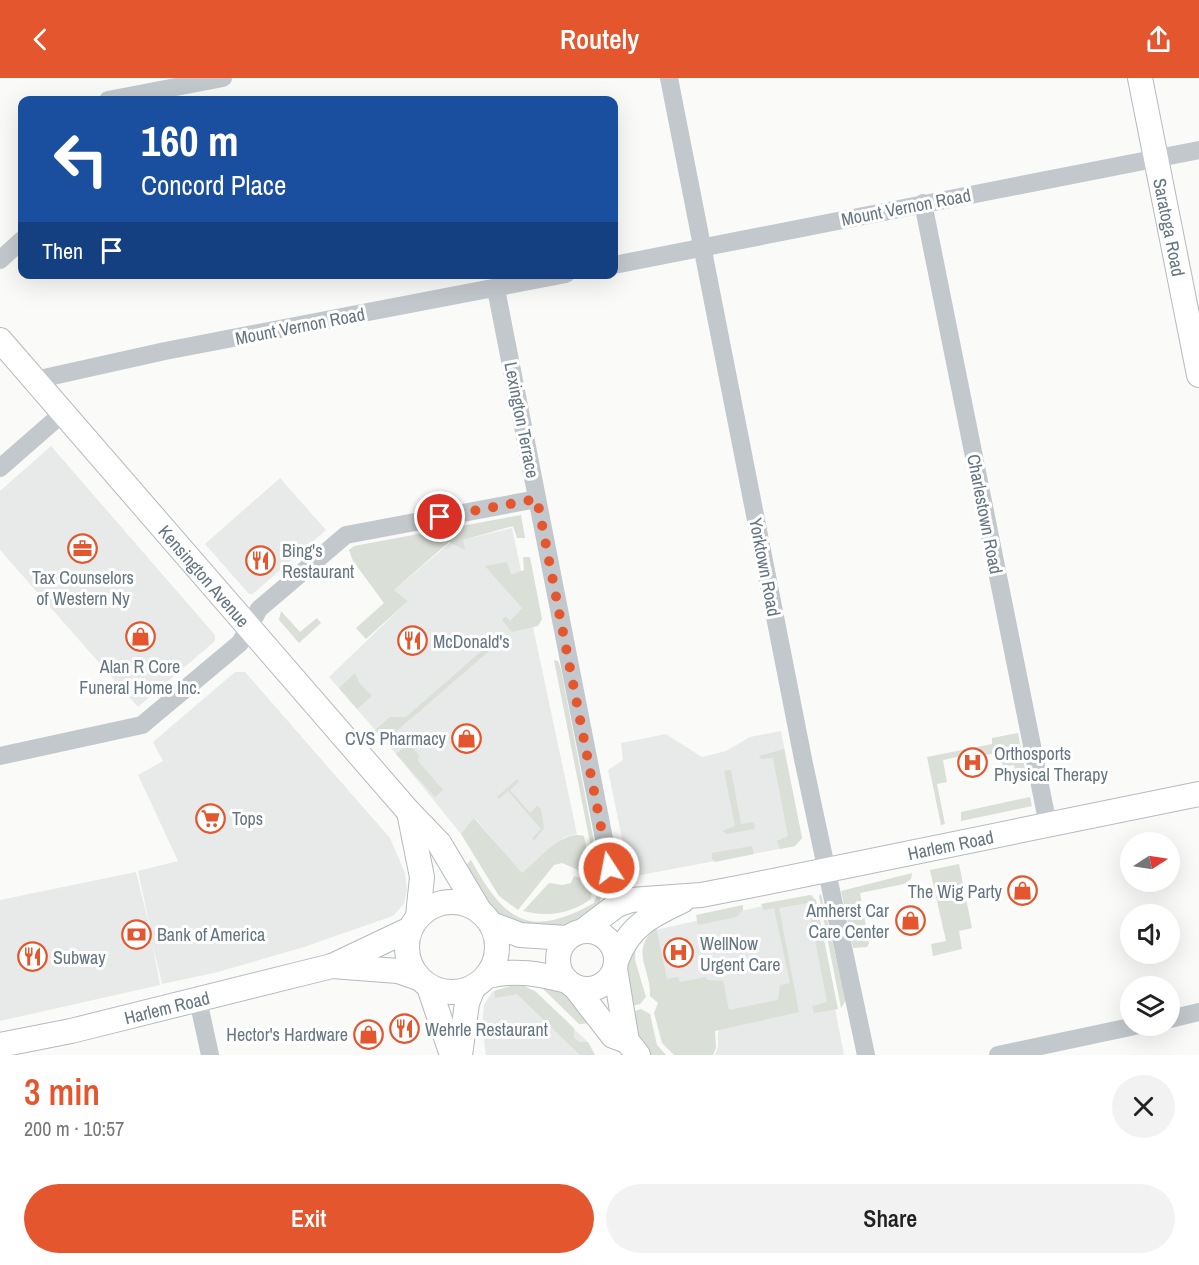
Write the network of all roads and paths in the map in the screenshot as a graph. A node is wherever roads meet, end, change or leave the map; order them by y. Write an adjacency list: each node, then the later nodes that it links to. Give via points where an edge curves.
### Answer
1 (223, 78): 4 (street)
2 (669, 78): 9 (street, Yorktown Road)
3 (1140, 78): 6 (main road, Saratoga Road)
4 (129, 96)
5 (1199, 150): 6 (street, Mount Vernon Road)
6 (1156, 158): 7 (street, Mount Vernon Road); 15 (main road, Saratoga Road)
7 (923, 203): 9 (street, Mount Vernon Road); 24 (street, Charlestown Road)
8 (18, 244): 10 (street)
9 (702, 247): 11 (street, Mount Vernon Road); 25 (street, Yorktown Road)
10 (0, 260)
11 (618, 264)
12 (543, 279): 13 (street, Mount Vernon Road)
13 (496, 289): 16 (street, Mount Vernon Road); 19 (street, Lexington Terrace)
14 (0, 340): 16 (main road, Kensington Avenue)
15 (1199, 375)
16 (35, 380): 17 (main road, Kensington Avenue)
17 (63, 413): 18 (street); 20 (main road, Kensington Avenue)
18 (0, 468)
19 (537, 499): 20 (street, via 346,535 259,609); 27 (street, Lexington Terrace)
20 (249, 627): 21 (street, via 240,643 142,725); 23 (main road, Kensington Avenue)
21 (0, 756)
22 (1199, 794): 24 (main road, Harlem Road)
23 (409, 812): 28 (main road, Kensington Avenue, via 439,843); 29 (main road, Kensington Avenue, via 422,877)
24 (1048, 825): 25 (main road, Harlem Road)
25 (826, 871): 26 (main road, Harlem Road); 45 (street, Yorktown Road)
26 (701, 895): 27 (main road, Harlem Road, via 641,898); 31 (main road, Harlem Road, via 638,924 622,946)
27 (617, 905): 30 (main road, Harlem Road)
28 (485, 917): 29 (main road, via 467,904 447,902 429,908); 30 (main road, via 520,934); 34 (main road, via 497,941 496,959)
29 (414, 922): 32 (main road, Harlem Road); 33 (main road, via 406,954)
30 (575, 934): 31 (main road, via 603,934 610,941); 35 (main road, via 558,955 561,974)
31 (616, 964): 35 (main road, via 603,984 585,989); 41 (main road)
32 (332, 966): 33 (main road, Harlem Road, via 398,970); 36 (main road, Harlem Road)
33 (423, 982): 34 (main road, via 451,993); 43 (main road)
34 (480, 982): 35 (main road, via 506,972 525,972); 44 (main road, via 467,1003)
35 (571, 984): 41 (main road, via 613,1036)
36 (198, 1000): 40 (main road, Harlem Road); 42 (street)
37 (1199, 1012): 38 (street)
38 (1180, 1017)
39 (1120, 1029): 46 (street)
40 (0, 1045)
41 (633, 1048)
42 (210, 1055)
43 (452, 1055)
44 (460, 1055)
45 (866, 1055)
46 (998, 1055)

